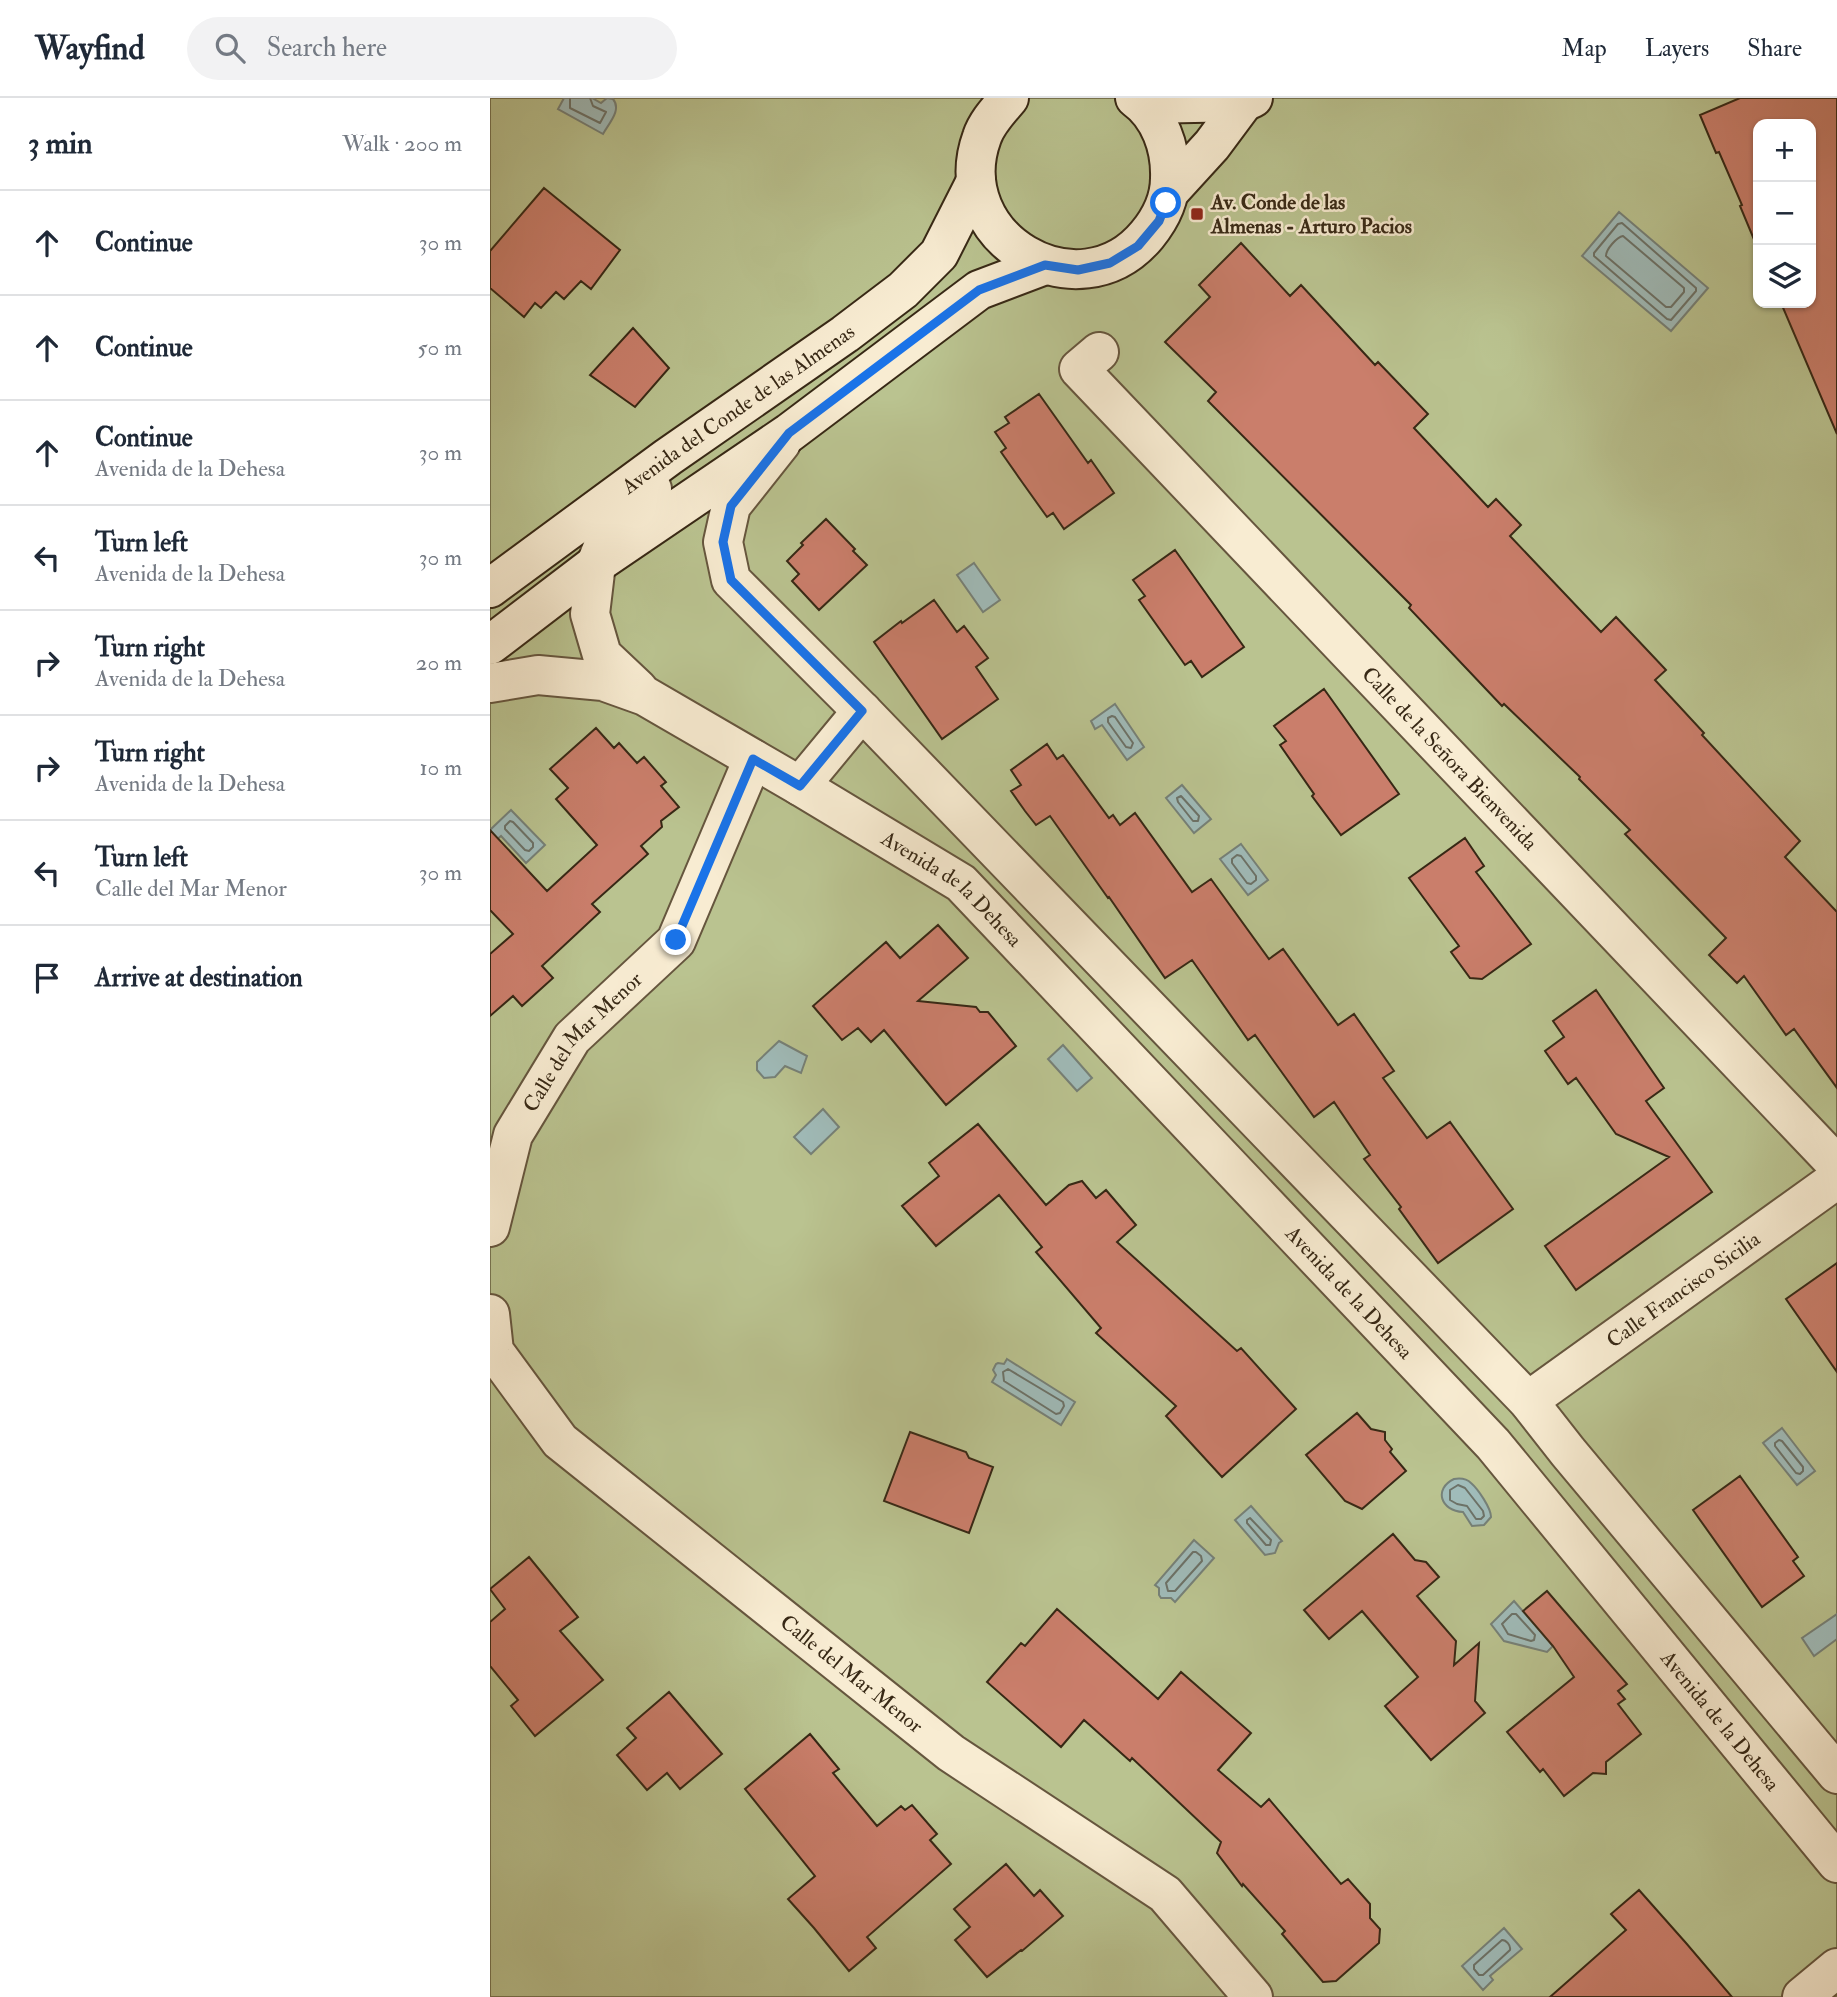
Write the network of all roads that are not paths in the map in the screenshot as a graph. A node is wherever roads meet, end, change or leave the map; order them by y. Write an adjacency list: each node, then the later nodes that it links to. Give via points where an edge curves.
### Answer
1 (1009, 98): 4 (street, via 982,135)
2 (1248, 100): 3 (street); 5 (street)
3 (1139, 101): 5 (street, via 1161,130 1171,160)
4 (976, 181): 6 (street, via 983,209 998,233 1019,253); 7 (street, via 939,254 903,290)
5 (1170, 191): 6 (street, via 1159,221 1138,246 1110,263 1078,270)
6 (1045, 265): 9 (street, via 979,290)
7 (845, 334): 10 (street, Avenida del Conde de las Almenas, via 742,424 615,516); 11 (street, Avenida del Conde de las Almenas)
8 (1099, 352): 18 (street, Calle de la Señora Bienvenida, via 1079,369)
9 (789, 433): 10 (street); 15 (street, via 731,506 723,542 731,580)
10 (596, 565): 12 (street); 14 (street, Avenida de la Dehesa, via 590,614 602,655)
11 (490, 588)
12 (490, 645)
13 (490, 684): 14 (street, Avenida de la Dehesa, via 538,675 603,681)
14 (645, 696): 16 (street, Avenida de la Dehesa)
15 (862, 711): 17 (street); 22 (street)
16 (753, 759): 17 (street, Avenida de la Dehesa); 20 (street, Calle del Mar Menor, via 676,940 572,1038 513,1135)
17 (800, 786): 24 (street, Avenida de la Dehesa, via 961,883 1493,1444)
18 (1837, 1165)
19 (1837, 1179): 22 (street, Calle Francisco Sicilia)
20 (490, 1227)
21 (490, 1314): 26 (street, Calle del Mar Menor, via 494,1351 560,1441 951,1753 1166,1894)
22 (1528, 1401): 23 (street)
23 (1837, 1774)
24 (1837, 1863)
25 (1837, 1968): 27 (street)
26 (1254, 1997)
27 (1802, 1997)

